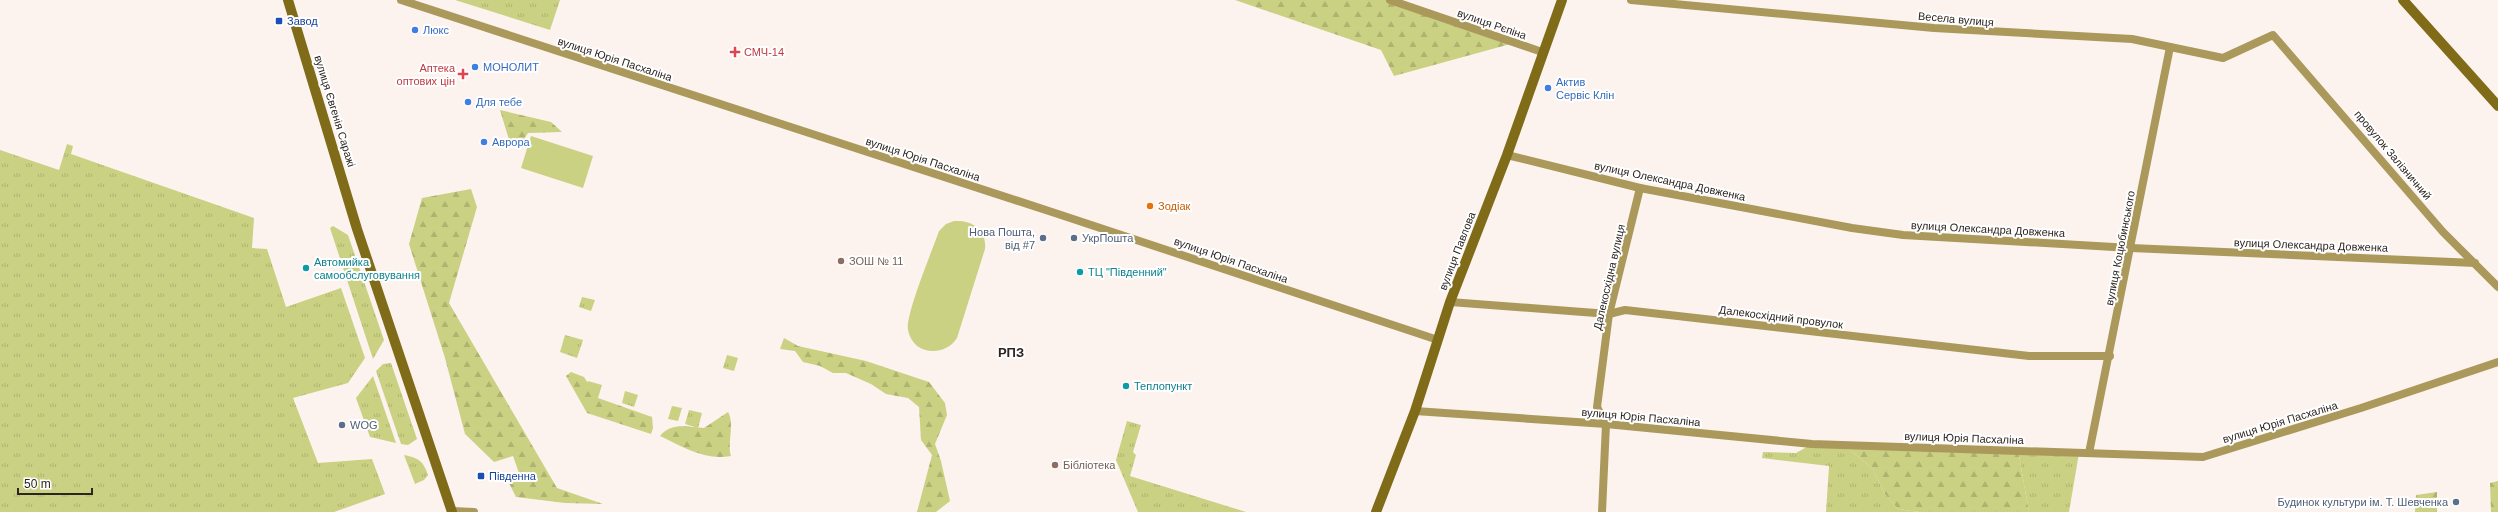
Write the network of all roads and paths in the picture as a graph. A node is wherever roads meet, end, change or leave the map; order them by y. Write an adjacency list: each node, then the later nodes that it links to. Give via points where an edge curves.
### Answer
1 (288, 0): 24 (main road, вулиця Євгенія Саражі, via 357,228)
2 (402, 0): 18 (street, вулиця Юрія Пасхаліна)
3 (1390, 0): 9 (street, вулиця Рєпіна)
4 (1562, 0): 9 (main road, вулиця Павлова)
5 (1631, 0): 8 (street, Весела вулиця, via 1942,29 2132,39)
6 (2403, 0): 10 (main road)
7 (2273, 35): 8 (street, Весела вулиця, via 2223,58); 14 (street, провулок Залізничний, via 2443,232)
8 (2170, 47): 13 (street, вулиця Коцюбинського)
9 (1542, 52): 11 (main road, вулиця Павлова)
10 (2498, 106)
11 (1506, 155): 12 (street, вулиця Олександра Довженка); 16 (main road, вулиця Павлова)
12 (1640, 188): 13 (street, вулиця Олександра Довженка, via 1859,229); 17 (street, Далекосхідна вулиця)
13 (2131, 248): 14 (street, вулиця Олександра Довженка); 19 (street, вулиця Коцюбинського)
14 (2476, 263): 15 (street, провулок Залізничний)
15 (2498, 287)
16 (1450, 302): 17 (street, Далекосхідний провулок); 18 (main road, вулиця Павлова)
17 (1609, 314): 19 (street, Далекосхідний провулок, via 1625,310 2029,356); 22 (street, Далекосхідна вулиця, via 1597,407)
18 (1438, 340): 21 (main road, вулиця Павлова)
19 (2110, 356): 23 (street, вулиця Коцюбинського)
20 (2498, 362): 23 (street, вулиця Юрія Пасхаліна, via 2203,457)
21 (1415, 411): 22 (street, вулиця Юрія Пасхаліна); 26 (main road, вулиця Павлова)
22 (1606, 424): 23 (street, вулиця Юрія Пасхаліна, via 1812,444); 27 (street, Далекосхідна вулиця)
23 (2089, 453)
24 (452, 512): 25 (street)
25 (474, 512)
26 (1376, 512)
27 (1602, 512)

